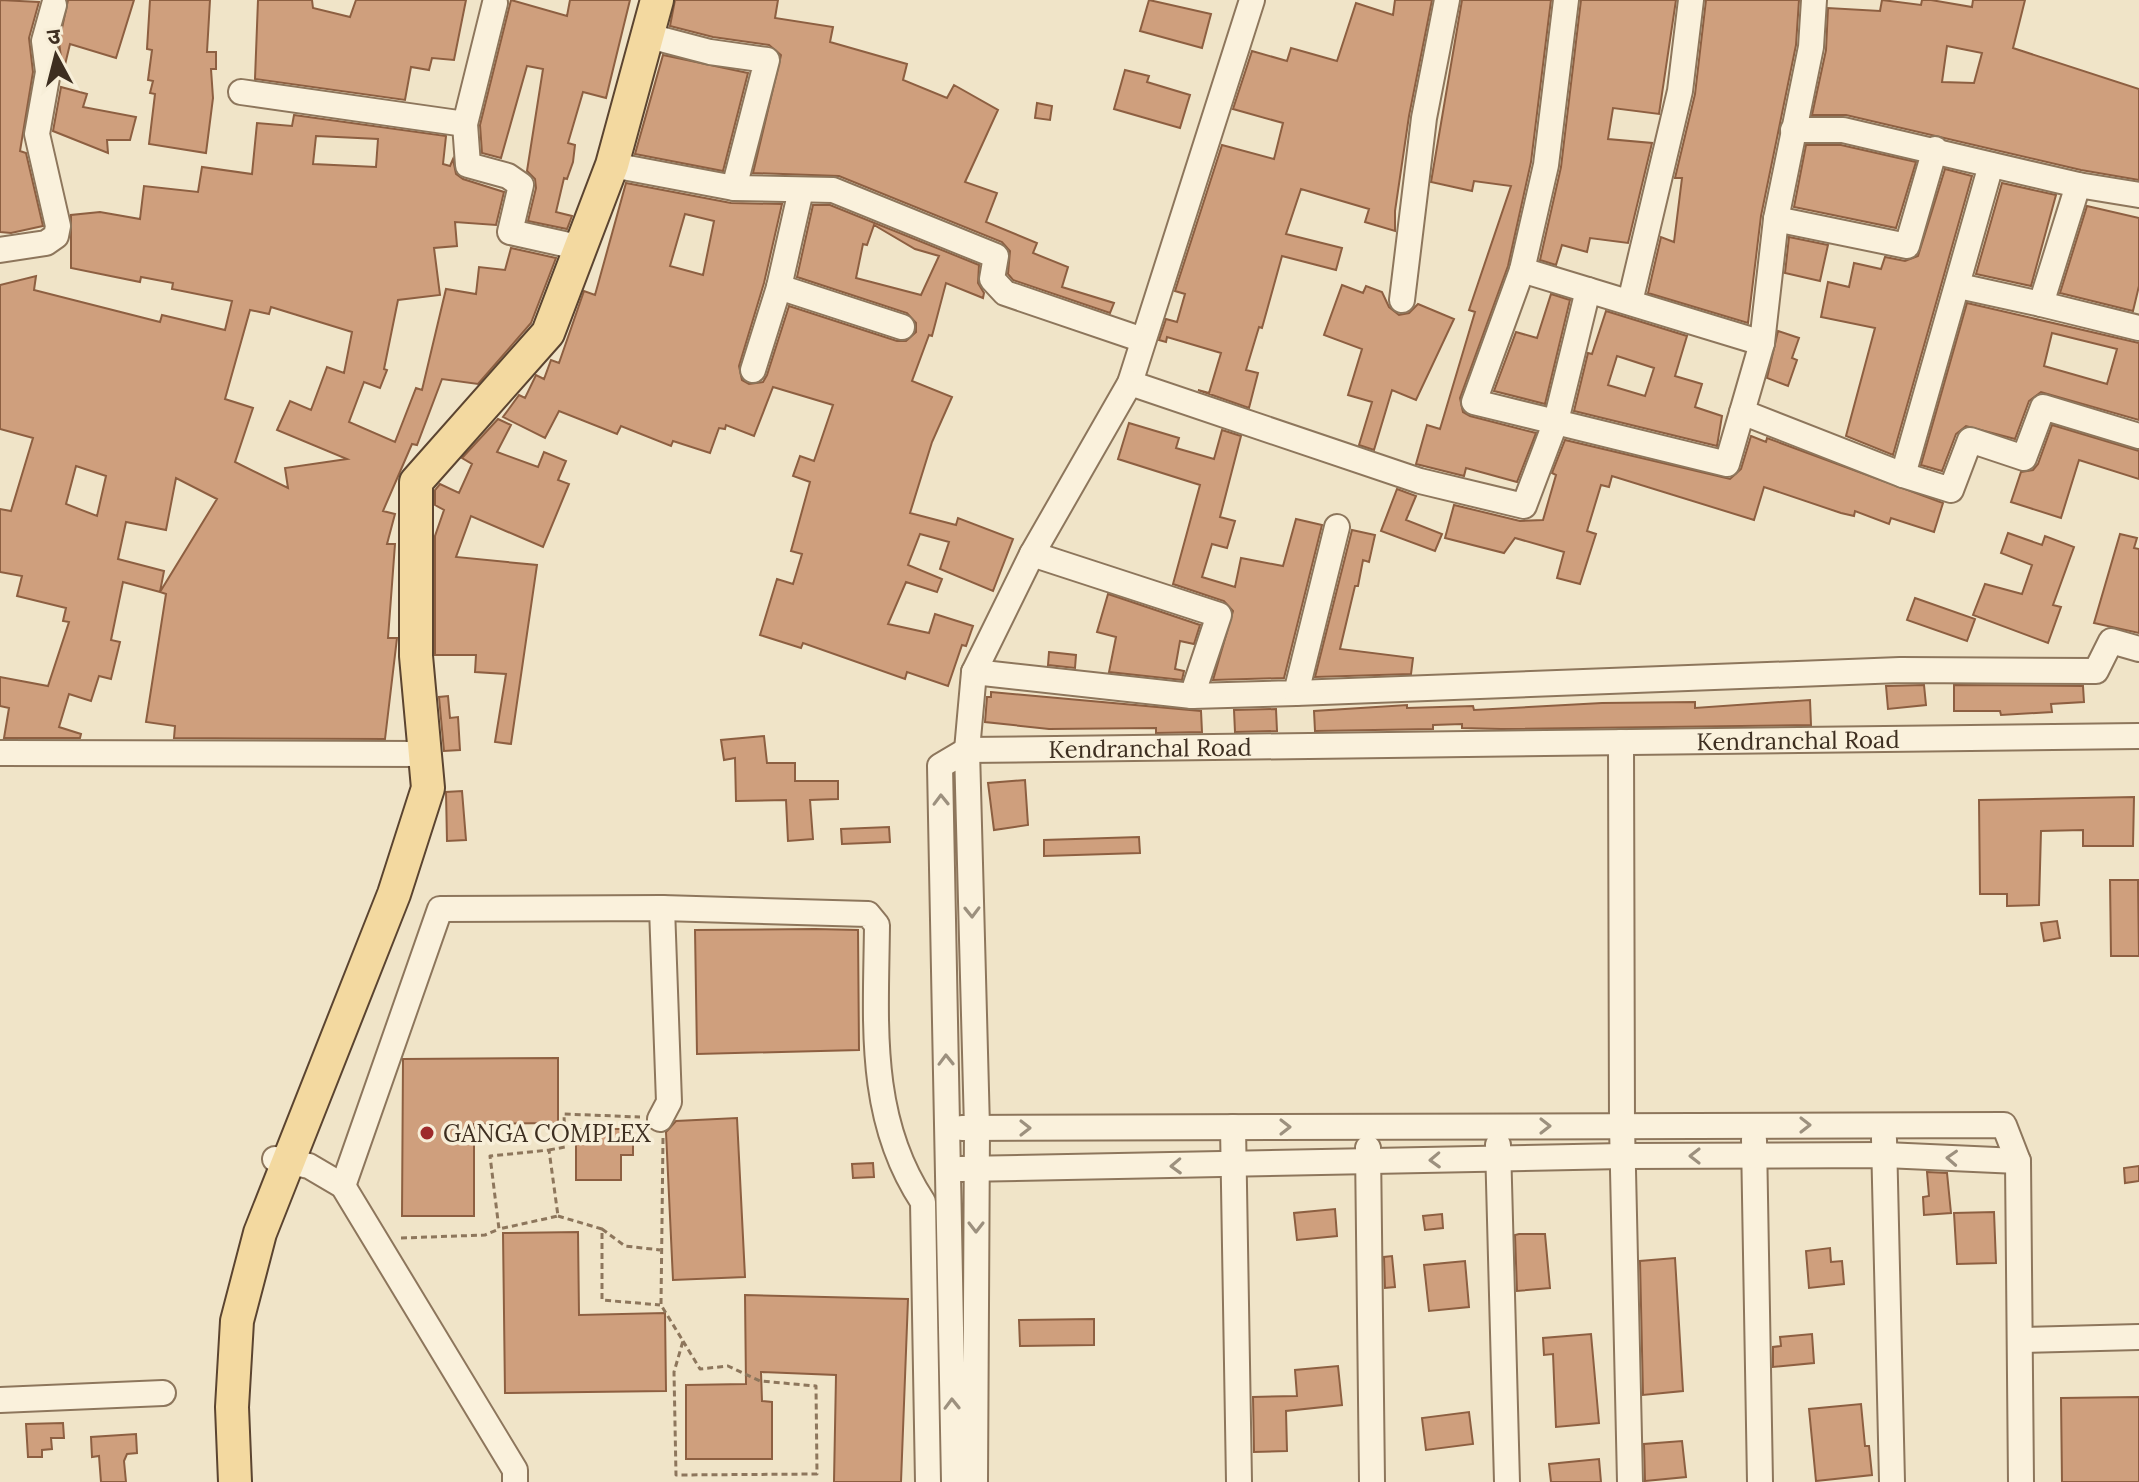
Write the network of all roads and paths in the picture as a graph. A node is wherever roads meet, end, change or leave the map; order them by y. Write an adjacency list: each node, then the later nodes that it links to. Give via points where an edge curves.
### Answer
1 (657, 0): 9 (main road)
2 (1252, 0): 32 (street)
3 (1445, 0): 27 (street, via 1424,118)
4 (1566, 0): 23 (street, via 1546,165)
5 (1691, 0): 28 (street, via 1680,91)
6 (1814, 0): 12 (street, via 1811,47)
7 (496, 1): 11 (street)
8 (50, 2): 22 (street, via 44,41 48,72 37,134 56,236 46,243)
9 (649, 36): 14 (main road); 17 (street, via 767,60)
10 (241, 92): 11 (street)
11 (465, 124): 21 (street, via 468,165 521,185 510,232)
12 (1793, 130): 13 (street, via 1843,130); 20 (street)
13 (1935, 149): 15 (street); 20 (street, via 1907,246)
14 (612, 165): 17 (street); 21 (main road)
15 (1991, 165): 16 (street); 24 (street)
16 (2078, 185): 19 (street); 29 (street)
17 (734, 188): 18 (street)
18 (801, 190): 25 (street); 32 (street, via 833,190 996,256 992,279 1005,293)
19 (2139, 195)
20 (1776, 219): 33 (street)
21 (582, 248): 50 (main road, via 548,333 416,482 416,656)
22 (0, 250)
23 (1522, 270): 26 (street); 37 (street, via 1474,402)
24 (1959, 286): 29 (street); 39 (street)
25 (779, 287): 31 (street); 34 (street)
26 (1588, 290): 28 (street); 37 (street)
27 (1402, 300)
28 (1630, 302): 33 (street)
29 (2041, 304): 30 (street)
30 (2138, 324)
31 (902, 327)
32 (1143, 340): 35 (street)
33 (1762, 343): 36 (street)
34 (753, 370)
35 (1130, 383): 37 (street, via 1420,481 1524,506); 41 (street)
36 (1742, 412): 37 (street, via 1727,464); 39 (street)
37 (1556, 421)
38 (2139, 436): 39 (street, via 2043,407 2024,458 1970,440 1951,490)
39 (1903, 475)
40 (1337, 527): 44 (street)
41 (1032, 554): 43 (street); 45 (street, via 1219,615)
42 (2139, 649): 44 (street, via 2111,641 2096,671 1900,670)
43 (974, 672): 45 (street); 48 (street)
44 (1296, 693): 45 (street)
45 (1192, 696)
46 (2139, 736): 47 (street, Kendranchal Road)
47 (1621, 742): 48 (street, Kendranchal Road); 56 (street)
48 (967, 750): 59 (street, one-way to 48, via 940,766); 60 (street, one-way to 60)
49 (0, 753): 50 (street)
50 (424, 754): 66 (main road, via 428,788 394,894)
51 (662, 908): 52 (street, via 669,1102); 72 (street, via 440,909); 87 (street, via 868,914 877,925 876,1070 886,1125 923,1202)
52 (660, 1119): 61 (path, via 564,1114 565,1147); 77 (path)
53 (1753, 1125): 54 (street, one-way to 54); 56 (street); 64 (street)
54 (1884, 1125): 62 (street); 67 (street, via 2004,1125)
55 (1497, 1126): 56 (street, one-way to 56); 58 (street); 65 (street)
56 (1622, 1126): 63 (street)
57 (1233, 1127): 58 (street, one-way to 58); 60 (street, one-way to 57); 69 (street)
58 (1366, 1127): 68 (street)
59 (947, 1128): 60 (street); 70 (street)
60 (977, 1128): 71 (street)
61 (549, 1150): 73 (path); 74 (path, via 490,1156)
62 (1885, 1155): 64 (street); 67 (street, one-way to 62); 95 (street)
63 (1623, 1156): 64 (street, one-way to 63); 65 (street); 93 (street)
64 (1755, 1156): 94 (street)
65 (1498, 1158): 68 (street, one-way to 68); 92 (street)
66 (282, 1160): 72 (street, via 309,1166); 84 (main road, via 247,1229 224,1317); 85 (main road, via 237,1321)
67 (2018, 1161): 80 (street)
68 (1370, 1162): 69 (street); 91 (street)
69 (1233, 1164): 71 (street, one-way to 71); 90 (street)
70 (948, 1169): 71 (street); 88 (street, one-way to 70)
71 (977, 1170): 89 (street, one-way to 89)
72 (343, 1186): 86 (street, via 515,1470)
73 (558, 1216): 74 (path); 75 (path)
74 (499, 1229): 76 (path, via 485,1235)
75 (602, 1229): 77 (path, via 625,1246); 78 (path, via 602,1300)
76 (401, 1238)
77 (661, 1250): 78 (path)
78 (661, 1305): 81 (path)
79 (2139, 1337): 80 (street)
80 (2022, 1340): 96 (street)
81 (683, 1341): 81 (path, via 700,1369 728,1366 760,1381 816,1386 817,1474 676,1475 674,1372)
82 (163, 1393): 83 (street)
83 (0, 1400)
84 (223, 1482)
85 (235, 1482)
86 (515, 1482)
87 (928, 1482)
88 (954, 1482)
89 (975, 1482)
90 (1239, 1482)
91 (1372, 1482)
92 (1507, 1482)
93 (1630, 1482)
94 (1760, 1482)
95 (1892, 1482)
96 (2021, 1482)

